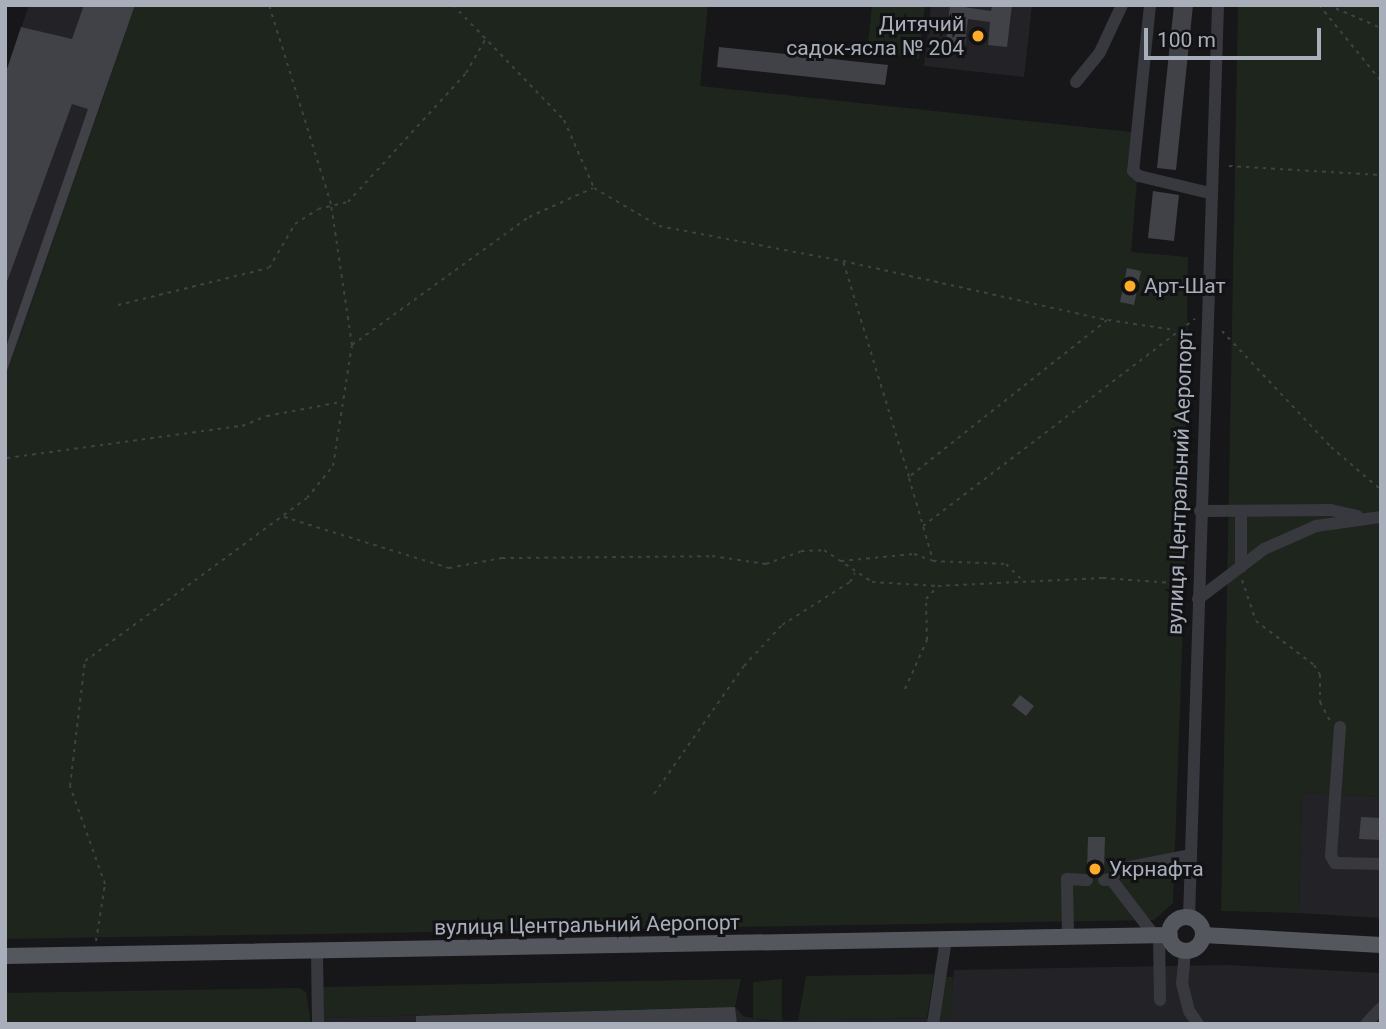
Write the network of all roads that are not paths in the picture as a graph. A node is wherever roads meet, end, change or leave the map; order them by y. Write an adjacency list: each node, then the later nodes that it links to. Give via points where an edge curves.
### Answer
1 (1122, 5): 4 (street, via 1100,52)
2 (1150, 5): 5 (street, via 1133,171)
3 (1218, 5): 5 (street, вулиця Центральний Аеропорт)
4 (1076, 82)
5 (1210, 193): 6 (street, вулиця Центральний Аеропорт)
6 (1200, 511): 7 (street); 11 (street, вулиця Центральний Аеропорт)
7 (1241, 511): 8 (street, via 1331,510); 10 (street)
8 (1360, 517): 9 (street); 10 (street, via 1316,526 1264,549)
9 (1381, 517)
10 (1241, 567): 11 (street)
11 (1198, 599): 13 (street, вулиця Центральний Аеропорт)
12 (1340, 727): 14 (street, via 1331,856 1335,863)
13 (1190, 855): 16 (street, вулиця Центральний Аеропорт); 17 (street, via 1120,869 1107,879)
14 (1381, 864)
15 (1087, 880): 19 (street, via 1067,879)
16 (1189, 918): 17 (main road, via 1177,920); 18 (main road, via 1200,925)
17 (1161, 935): 19 (main road, вулиця Центральний Аеропорт); 23 (main road); 25 (street)
18 (1203, 935): 21 (main road); 23 (main road, via 1198,946)
19 (1068, 937): 20 (main road, вулиця Центральний Аеропорт)
20 (946, 939): 22 (main road, вулиця Центральний Аеропорт); 28 (street)
21 (1381, 945)
22 (317, 951): 24 (main road, вулиця Центральний Аеропорт); 27 (street)
23 (1185, 951): 29 (street, via 1182,983 1189,1011)
24 (5, 956)
25 (1160, 1000)
26 (1381, 1008): 30 (street)
27 (318, 1024)
28 (933, 1024)
29 (1198, 1024)
30 (1366, 1024)

